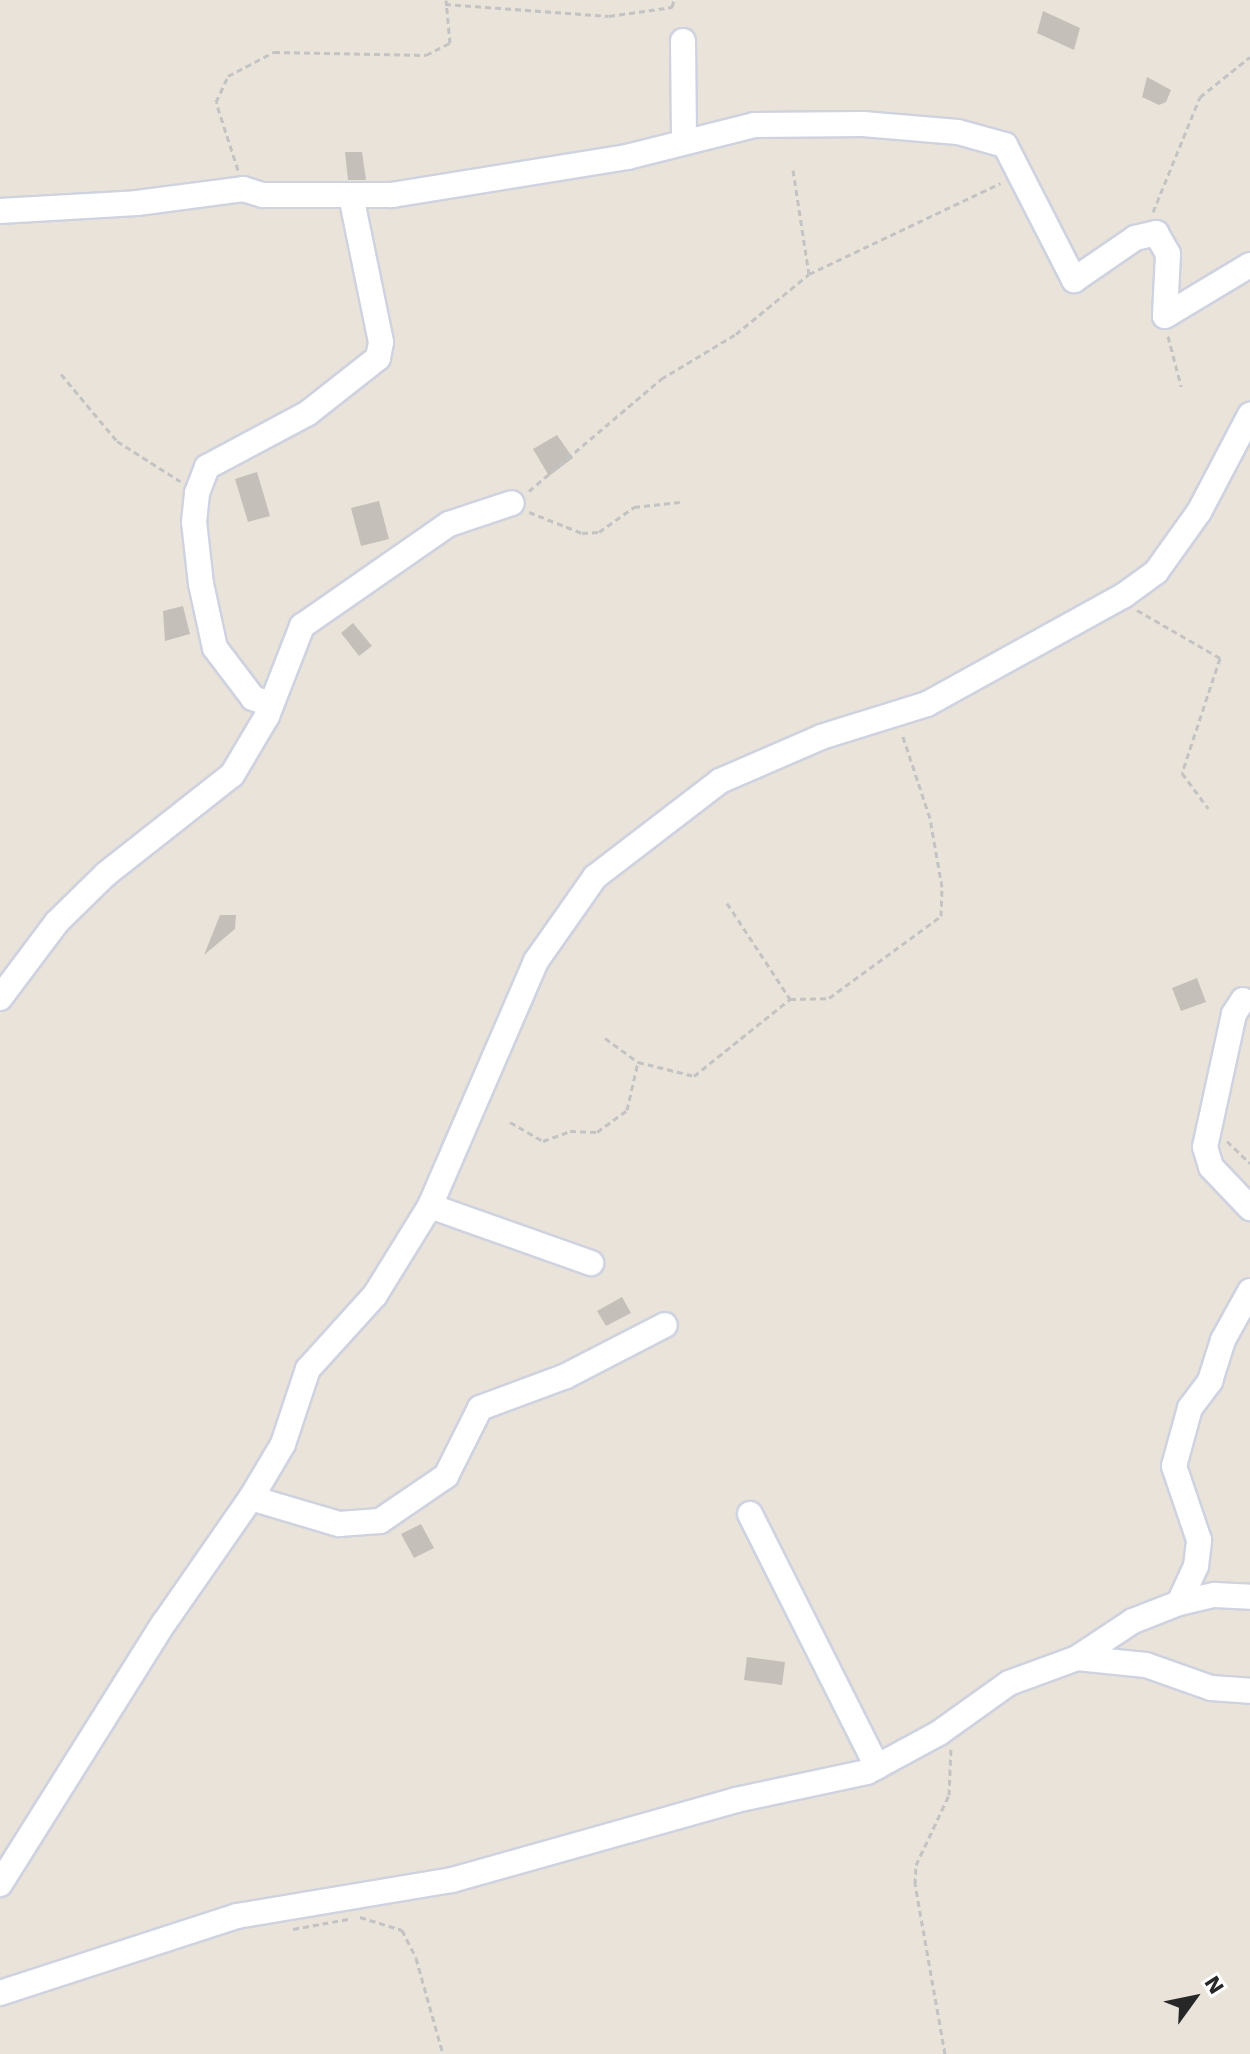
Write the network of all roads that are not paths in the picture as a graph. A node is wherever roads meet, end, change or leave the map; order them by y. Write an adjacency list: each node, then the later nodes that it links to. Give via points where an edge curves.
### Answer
1 (683, 41): 2 (street)
2 (684, 140): 3 (street, via 627,157 487,183); 5 (street, via 754,125 829,122 958,132 1005,145 1074,280 1135,238 1156,233 1168,254 1165,316)
3 (351, 196): 4 (street, via 263,195 243,189 137,203); 8 (street, via 381,342 378,358 308,413 207,467 197,493 194,522 201,584 215,648 253,698)
4 (1, 208)
5 (1250, 265)
6 (1250, 415): 11 (street, via 1199,512 1156,572 1123,596 989,672 896,715 821,737 720,781 595,877 536,961)
7 (512, 503): 8 (street, via 449,524 302,626)
8 (270, 704): 9 (street, via 232,775 106,874 57,922)
9 (0, 998)
10 (1243, 1000): 12 (street, via 1234,1014 1207,1139 1211,1167)
11 (430, 1206): 13 (street); 16 (street, via 375,1295 308,1369 283,1444)
12 (1250, 1208)
13 (591, 1263)
14 (1250, 1291): 19 (street, via 1223,1340 1210,1381 1190,1408 1174,1466 1199,1540 1196,1566)
15 (665, 1325): 16 (street, via 566,1376 480,1408 446,1476 380,1521 339,1524)
16 (251, 1498): 23 (street, via 164,1623)
17 (750, 1514): 22 (street)
18 (1250, 1597): 19 (street, via 1215,1595)
19 (1179, 1603): 20 (street, via 1133,1621)
20 (1077, 1658): 21 (street, via 1146,1665 1211,1688); 22 (street, via 1009,1683 939,1733)
21 (1250, 1691)
22 (877, 1767): 24 (street, via 810,1796 736,1800 452,1880 237,1916 152,1939)
23 (0, 1884)
24 (0, 1993)

